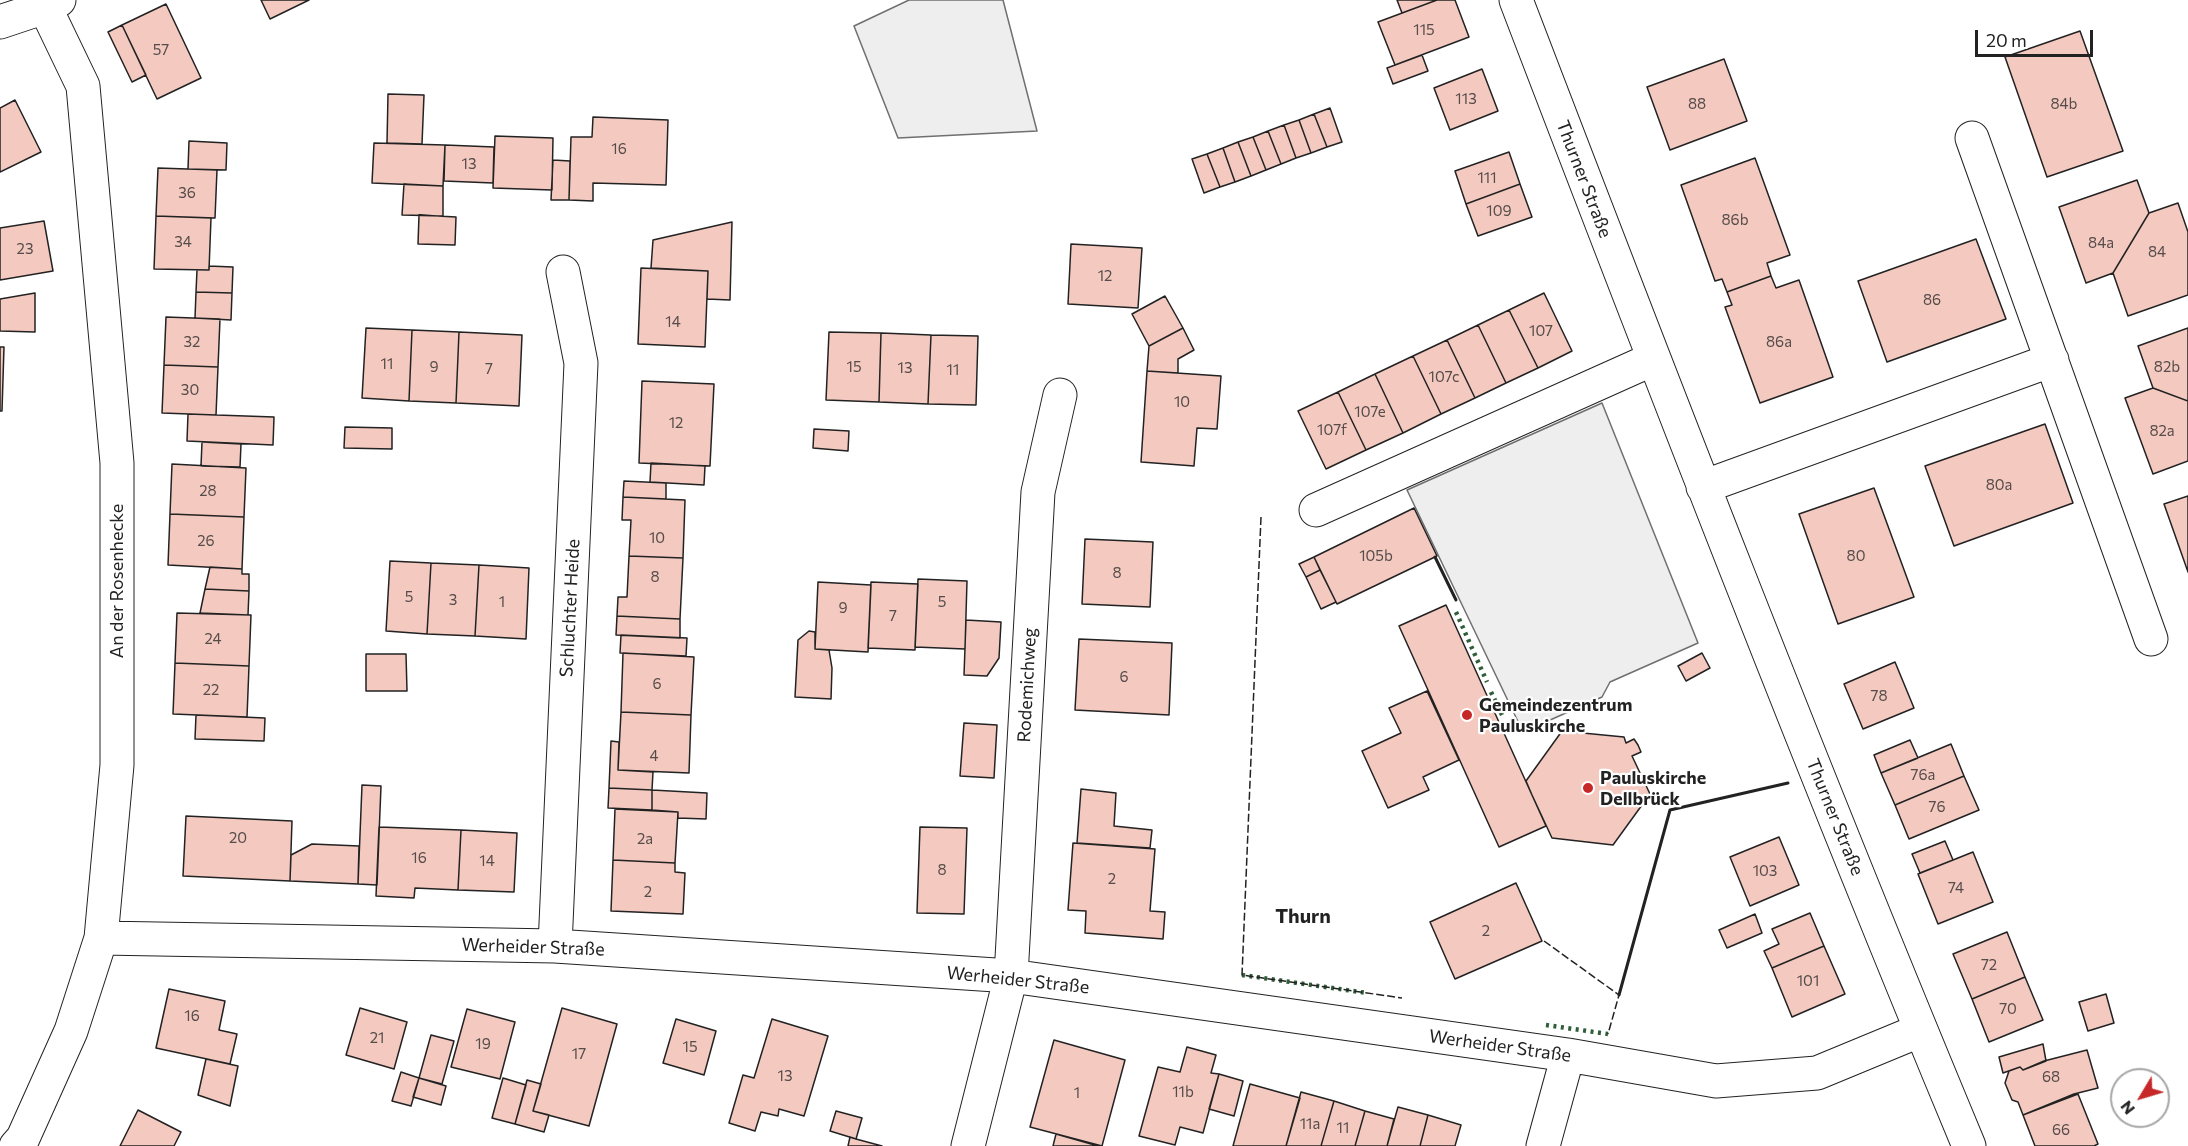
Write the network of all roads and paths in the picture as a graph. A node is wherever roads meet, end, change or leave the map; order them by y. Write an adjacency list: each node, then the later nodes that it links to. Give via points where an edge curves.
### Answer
1 (1516, 0): 6 (street, Thurner Straße)
2 (52, 4): 3 (street); 12 (street, An der Rosenhecke, via 83,86 117,463 117,765)
3 (0, 22)
4 (1972, 138): 7 (street)
5 (563, 272): 13 (street, Schluchter Heide, via 581,363)
6 (1653, 359): 9 (street, Thurner Straße); 10 (street)
7 (2052, 360): 9 (street); 11 (street)
8 (1060, 395): 14 (street, Rodemichweg, via 1038,492)
9 (1703, 487): 15 (street, Thurner Straße)
10 (1316, 510)
11 (2151, 639)
12 (101, 938): 13 (street, Werheider Straße); 17 (street, An der Rosenhecke, via 71,1031)
13 (555, 946): 14 (street, Werheider Straße)
14 (1011, 976): 16 (street, Werheider Straße); 18 (street, Rodemichweg)
15 (1921, 1030): 16 (street, Werheider Straße, via 1817,1073 1716,1081); 20 (street, Thurner Straße)
16 (1568, 1055): 19 (street)
17 (16, 1146)
18 (968, 1146)
19 (1544, 1146)
20 (1969, 1146)

